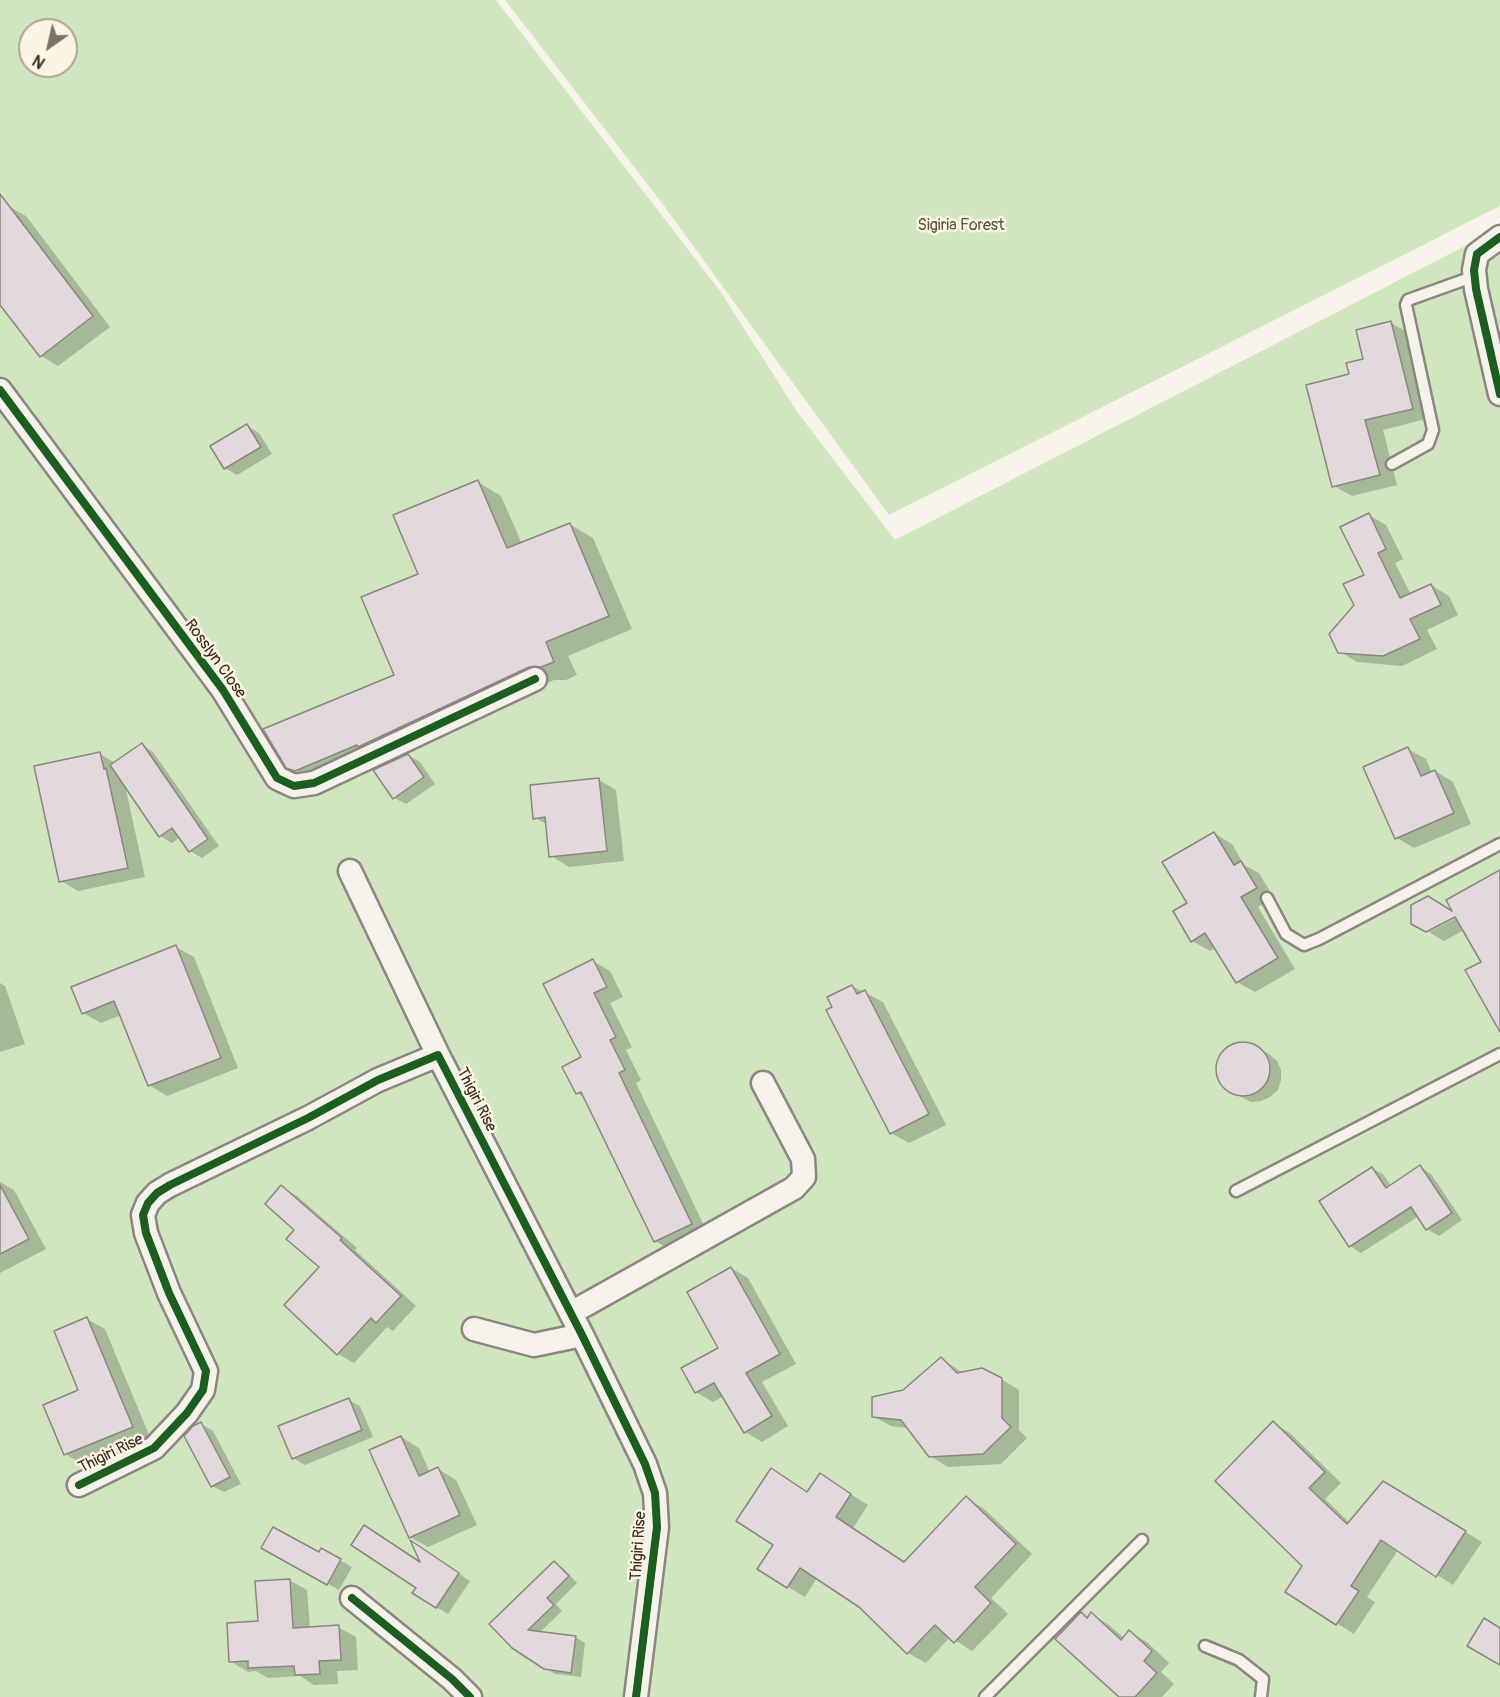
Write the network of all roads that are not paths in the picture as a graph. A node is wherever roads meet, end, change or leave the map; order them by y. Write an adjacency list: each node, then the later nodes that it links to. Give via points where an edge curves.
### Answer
1 (1500, 237): 2 (street)
2 (1476, 265): 4 (street, via 1476,289); 5 (lane, via 1408,300 1432,437 1428,444)
3 (0, 390): 6 (street, Rosslyn Close, via 223,690 277,778 294,786 314,783)
4 (1500, 394)
5 (1392, 464)
6 (535, 679)
7 (1500, 844): 9 (lane, via 1304,945 1286,934)
8 (350, 871): 11 (street)
9 (1268, 898)
10 (1500, 1054): 13 (lane)
11 (438, 1055): 14 (street, Thigiri Rise); 17 (street, Thigiri Rise, via 378,1080 170,1185 148,1203 143,1215 147,1233 169,1293 206,1371 203,1390 188,1413 154,1448)
12 (763, 1083): 14 (street, via 803,1160 804,1177 794,1188)
13 (1236, 1191)
14 (571, 1313): 16 (street, Thigiri Rise)
15 (474, 1329): 16 (street, via 534,1345)
16 (582, 1335): 22 (street, Thigiri Rise, via 645,1464 655,1494 657,1527)
17 (79, 1485)
18 (1142, 1539): 23 (lane)
19 (352, 1598): 21 (street)
20 (1204, 1646): 24 (lane, via 1239,1660 1263,1679)
21 (470, 1697)
22 (636, 1697)
23 (985, 1697)
24 (1261, 1697)

